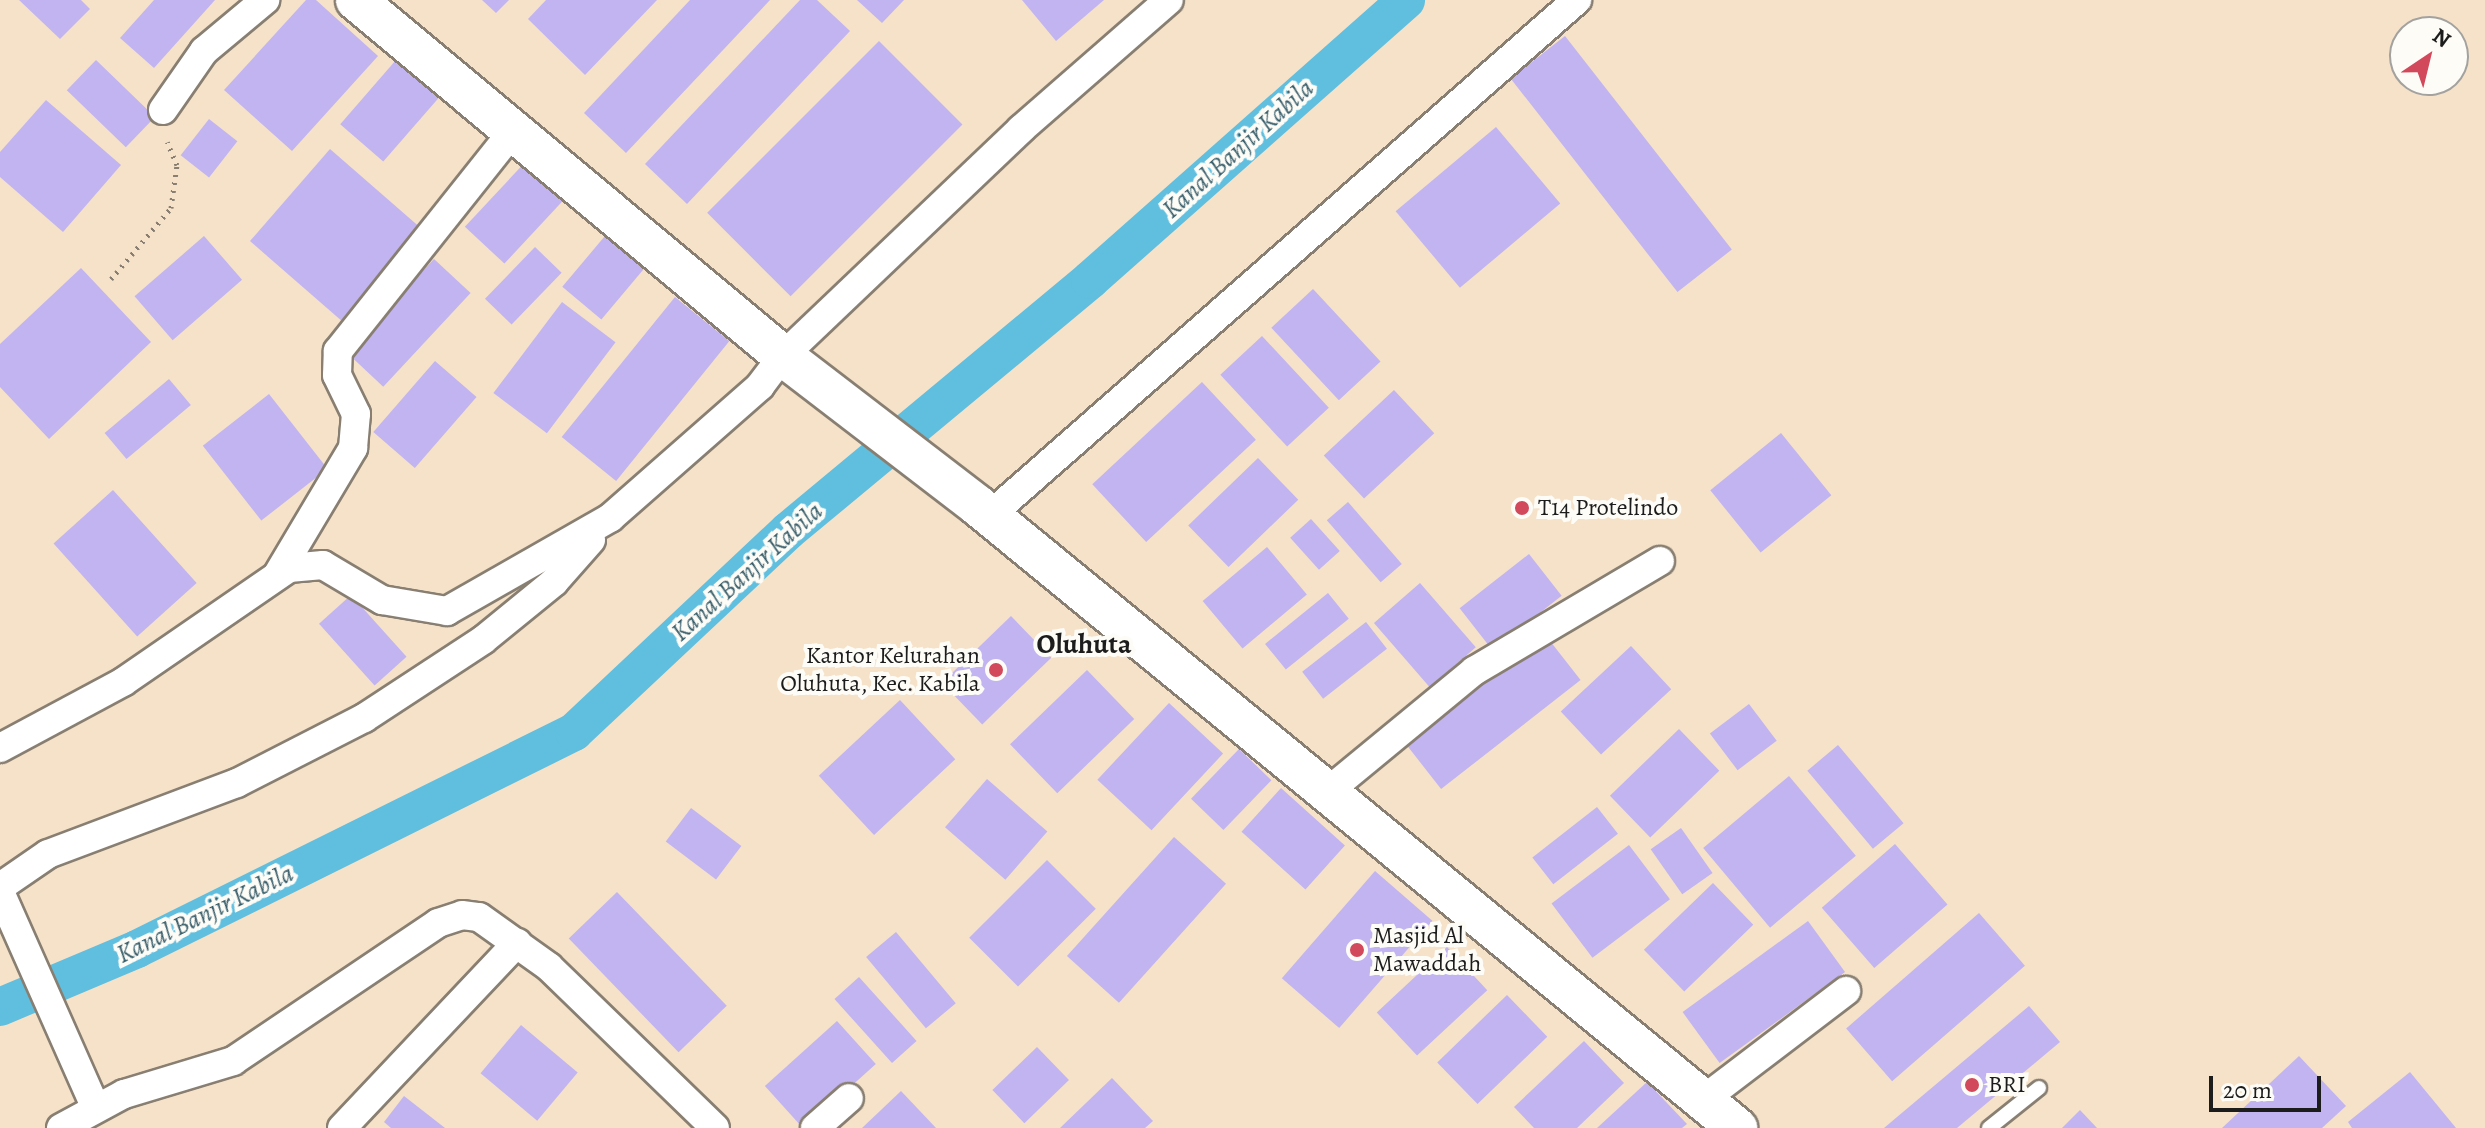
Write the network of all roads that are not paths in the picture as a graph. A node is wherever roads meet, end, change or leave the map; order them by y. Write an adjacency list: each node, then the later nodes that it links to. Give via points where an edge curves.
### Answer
1 (265, 0): 5 (street, via 204,51)
2 (356, 0): 6 (main road)
3 (1169, 0): 7 (street)
4 (1577, 0): 8 (street)
5 (163, 110)
6 (512, 132): 7 (main road); 11 (street, via 342,344 337,375 356,414 353,448)
7 (792, 362): 8 (main road); 9 (street)
8 (982, 511): 13 (main road)
9 (610, 518): 11 (street, via 447,611 391,604 323,565); 14 (street, via 543,592 364,718 237,783 48,854)
10 (1660, 561): 13 (street, via 1474,671)
11 (278, 574): 12 (street, via 123,682)
12 (0, 748)
13 (1326, 793): 19 (main road)
14 (2, 892): 20 (street)
15 (517, 943): 20 (street, via 479,917 452,916 233,1061); 22 (street); 23 (street, via 604,1017)
16 (1846, 991): 19 (street)
17 (2039, 1088): 26 (lane)
18 (849, 1098): 24 (street)
19 (1703, 1100): 25 (main road)
20 (95, 1106): 21 (street)
21 (61, 1128)
22 (342, 1128)
23 (715, 1128)
24 (815, 1128)
25 (1737, 1128)
26 (1989, 1128)

